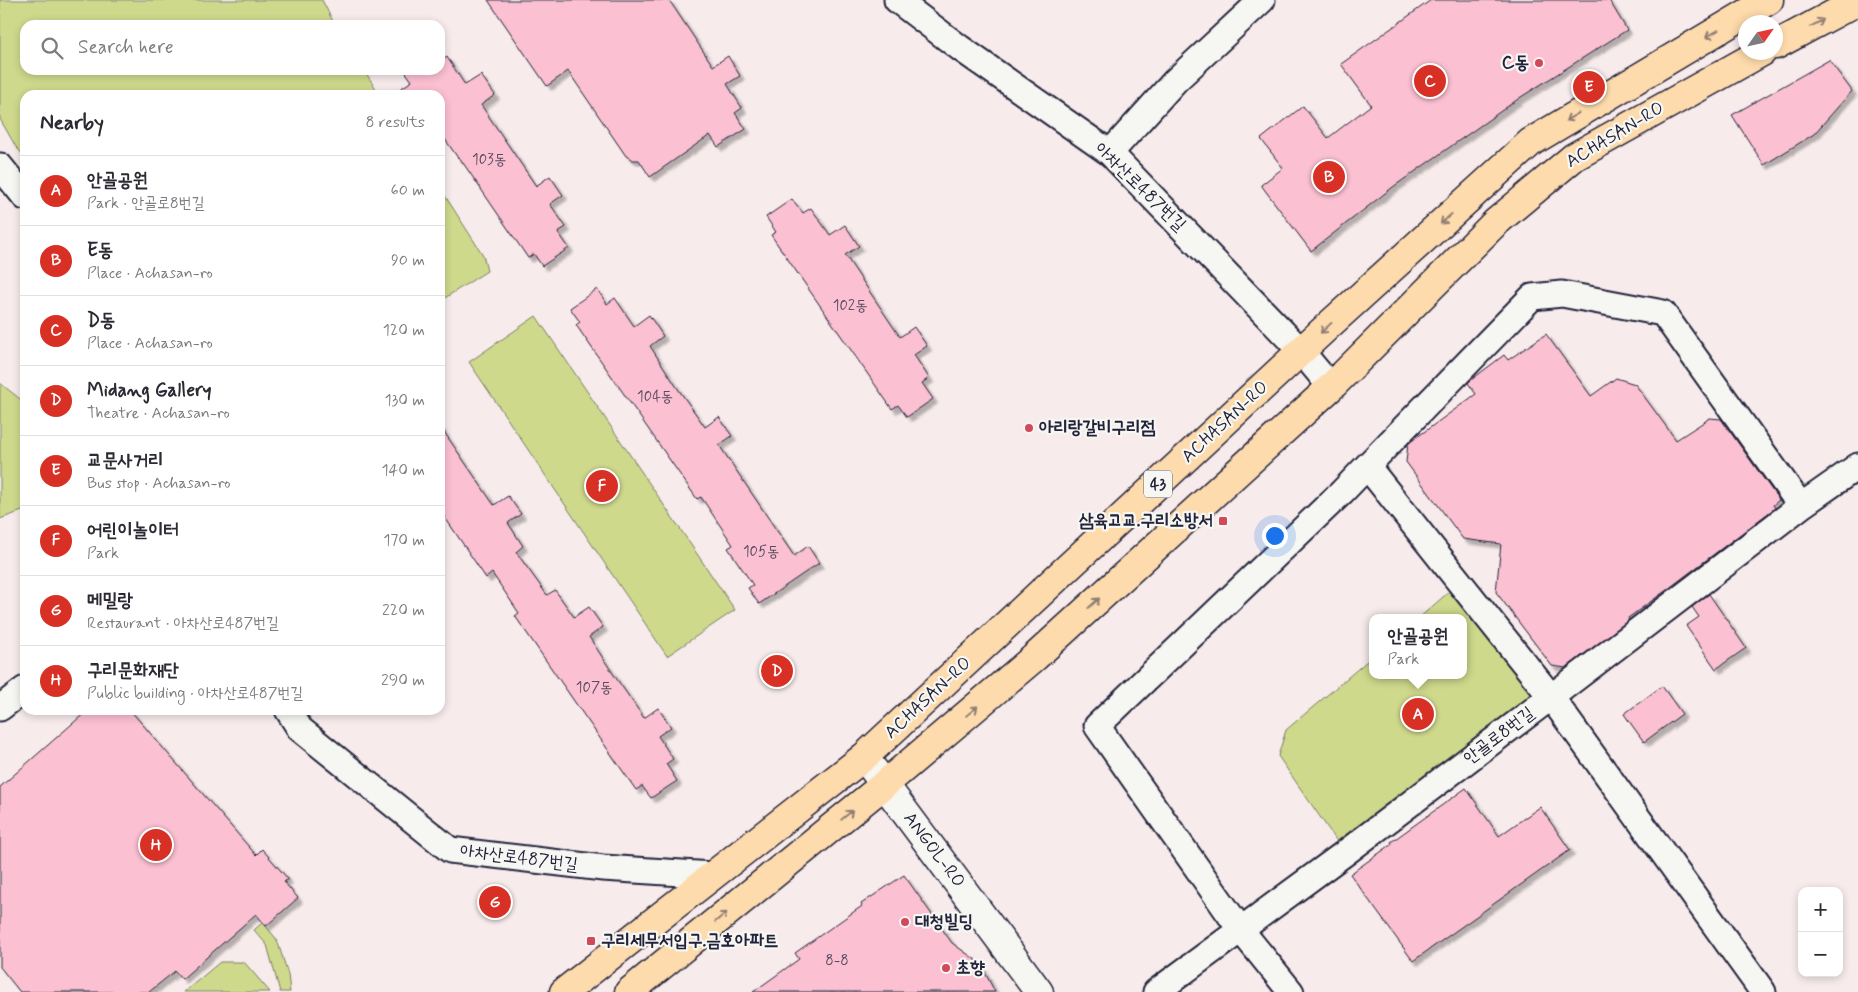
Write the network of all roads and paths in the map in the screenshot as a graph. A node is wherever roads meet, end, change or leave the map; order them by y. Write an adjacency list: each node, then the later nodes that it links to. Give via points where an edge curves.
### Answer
1 (897, 0): 7 (street, 아차산로487번길)
2 (1262, 0): 7 (street, via 1175,81)
3 (1769, 0): 10 (main road, ACHASAN-RO / 43, one-way to 10, via 1531,142)
4 (1858, 1): 5 (main road, one-way to 4)
5 (1783, 41)
6 (1748, 60): 11 (main road, ACHASAN-RO / 43, via 1574,157 1495,223)
7 (1110, 153): 10 (street, 아차산로487번길)
8 (0, 166): 9 (street)
9 (20, 191)
10 (1301, 351): 11 (street, 아차산로487번길); 19 (main road, ACHASAN-RO / 43)
11 (1331, 387): 20 (main road, ACHASAN-RO / 43, one-way to 11, via 1034,657)
12 (1367, 466): 14 (street, via 1532,297 1562,294 1663,313); 16 (street); 22 (street, via 1097,726)
13 (1858, 466): 14 (street)
14 (1801, 506): 16 (street)
15 (20, 692): 17 (street)
16 (1551, 697): 22 (street, 안골로8번길); 28 (street, 안골로8번길)
17 (0, 708)
18 (291, 715): 21 (street, 아차산로487번길, via 300,729 450,850 603,868)
19 (864, 757): 20 (street, ANGOL-RO); 21 (main road, ACHASAN-RO / 43)
20 (885, 784): 24 (main road, ACHASAN-RO / 43, one-way to 20); 25 (street, ANGOL-RO)
21 (713, 875): 23 (main road, ACHASAN-RO / 43)
22 (1240, 929): 26 (street, 안골로8번길); 27 (street)
23 (564, 992)
24 (629, 992)
25 (1039, 992)
26 (1156, 992)
27 (1291, 992)
28 (1763, 992)

